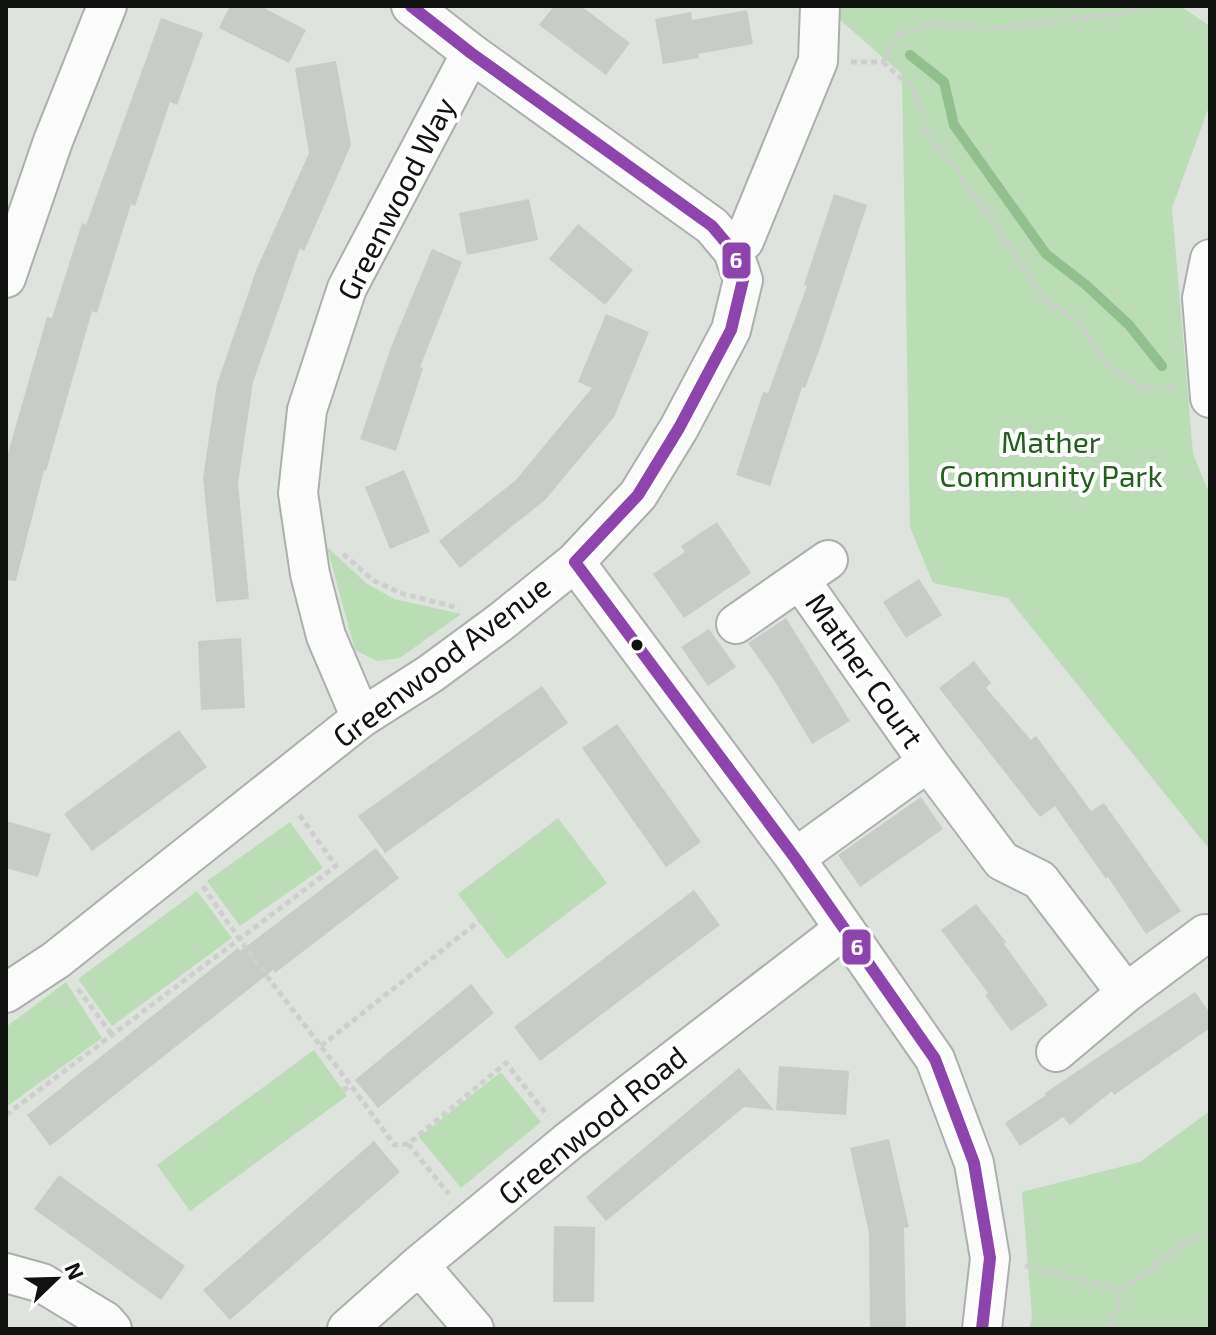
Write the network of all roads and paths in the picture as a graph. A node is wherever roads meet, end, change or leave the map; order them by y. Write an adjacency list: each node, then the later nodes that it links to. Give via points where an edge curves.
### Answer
1 (107, 6): 10 (street)
2 (411, 6): 5 (street)
3 (820, 6): 6 (street)
4 (1147, 6): 7 (path, via 998,28 931,24 897,35)
5 (471, 53): 8 (street, via 712,226); 16 (street, Greenwood Way, via 347,288 307,410 298,493 310,574 326,636)
6 (818, 61): 7 (path); 8 (street, via 744,241)
7 (883, 62): 11 (path, via 913,89 928,132 994,221 1039,294 1079,324 1110,369 1144,388)
8 (733, 251): 13 (street, Greenwood Avenue, via 743,280 731,330 638,495)
9 (1210, 259): 11 (street, via 1202,298)
10 (6, 278)
11 (1209, 394)
12 (341, 553): 14 (path, via 373,580 400,593)
13 (575, 562): 14 (street, Greenwood Avenue); 20 (street)
14 (502, 621): 16 (street, Greenwood Avenue)
15 (736, 624): 17 (street, Mather Court, via 814,570)
16 (361, 718): 18 (street, Greenwood Avenue)
17 (928, 762): 20 (street, Mather Court); 27 (street, Mather Court, via 1002,861 1040,880)
18 (279, 786): 19 (street, Greenwood Avenue); 24 (path, via 336,866)
19 (184, 856): 24 (path); 25 (street, Greenwood Avenue)
20 (795, 858): 22 (street)
21 (479, 921): 29 (path)
22 (844, 929): 34 (street, Greenwood Road); 38 (street, via 935,1059 974,1163)
23 (1205, 934): 27 (street)
24 (239, 939): 28 (path); 29 (path)
25 (56, 960): 26 (street, Greenwood Avenue); 28 (path)
26 (6, 993)
27 (1126, 993): 30 (street)
28 (113, 1036): 33 (path)
29 (321, 1046): 31 (path)
30 (1056, 1052)
31 (352, 1085): 32 (path); 35 (path, via 394,1145)
32 (343, 1090)
33 (6, 1115)
34 (570, 1140): 35 (path, via 506,1063); 36 (street, Greenwood Road)
35 (408, 1144): 36 (path)
36 (470, 1224): 39 (street, Greenwood Road)
37 (1210, 1231): 41 (path, via 1186,1242)
38 (990, 1258): 41 (path); 45 (street)
39 (419, 1265): 43 (street, Greenwood Road); 44 (street)
40 (6, 1273): 42 (street, via 42,1283)
41 (1122, 1289): 46 (path)
42 (112, 1329)
43 (347, 1329)
44 (474, 1329)
45 (982, 1329)
46 (1110, 1329)

